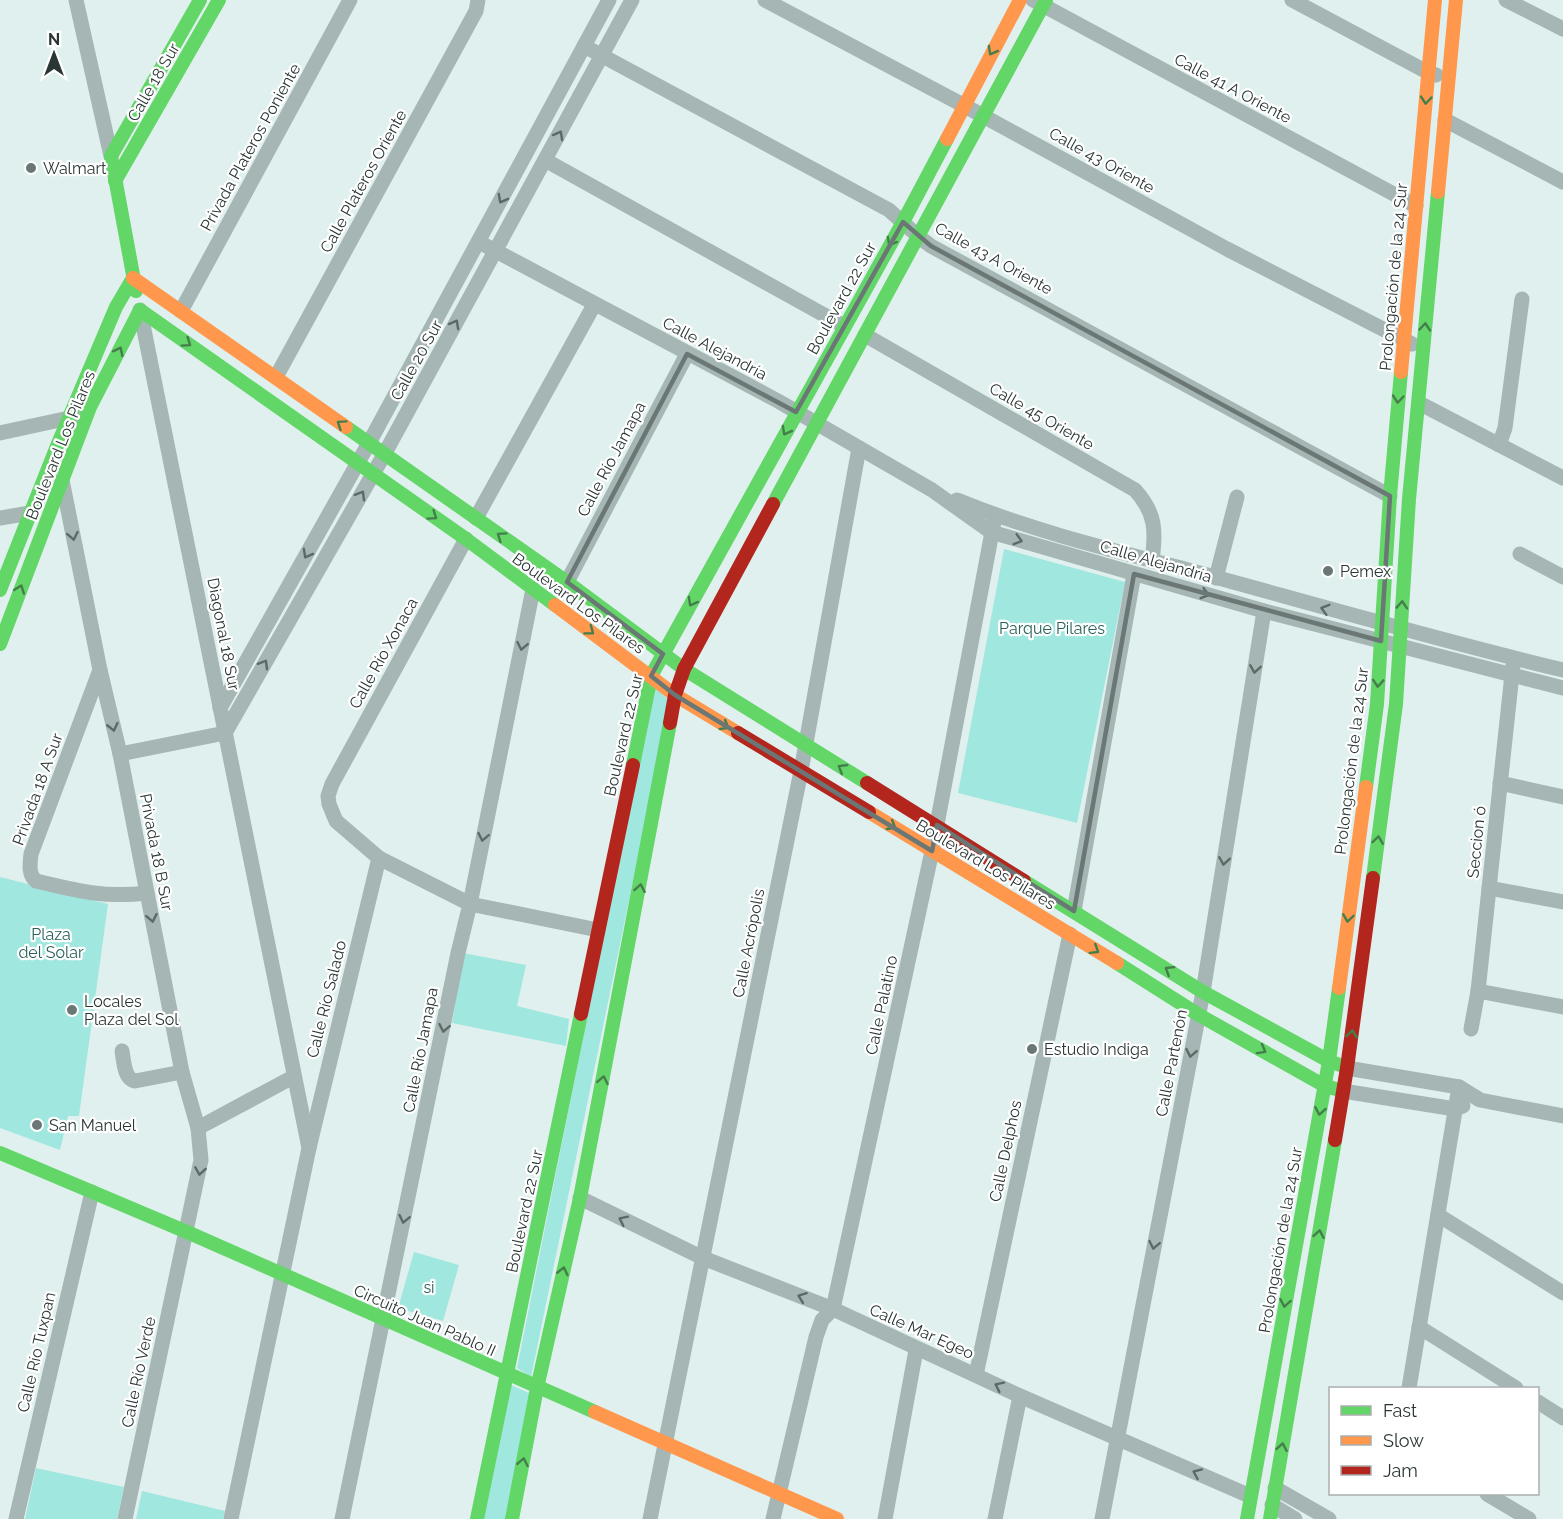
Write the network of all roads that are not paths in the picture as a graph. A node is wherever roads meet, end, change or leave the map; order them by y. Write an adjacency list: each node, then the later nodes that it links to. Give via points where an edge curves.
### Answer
1 (76, 0): 23 (street, Diagonal 18 Sur)
2 (200, 0): 23 (street, Calle 18 Sur)
3 (219, 0): 25 (street, Calle 18 Sur)
4 (350, 0): 36 (street, Privada Plateros Poniente)
5 (478, 0): 42 (street, Calle Plateros Oriente, via 476,11)
6 (609, 0): 16 (street, Calle 20 Sur)
7 (632, 0): 17 (street, Calle 20 Sur)
8 (765, 0): 20 (street, Calle 43 Oriente)
9 (1020, 0): 20 (street, Boulevard 22 Sur, one-way to 20)
10 (1292, 0): 18 (street)
11 (1435, 0): 18 (street, Prolongación de la 24 Sur)
12 (1456, 0): 19 (street)
13 (1506, 0): 15 (street)
14 (1041, 2): 21 (street); 27 (street, Calle 41 A Oriente)
15 (1563, 29)
16 (584, 46): 17 (street, Calle 43 A Oriente); 30 (street, Calle 20 Sur, one-way to 30)
17 (602, 56): 24 (street, Calle 20 Sur, one-way to 17); 28 (street, Calle 43 A Oriente, via 889,210)
18 (1429, 73): 19 (street); 27 (street, Prolongación de la 24 Sur, one-way to 27)
19 (1449, 78): 22 (street)
20 (963, 105): 21 (street, Calle 43 Oriente); 28 (street, Boulevard 22 Sur)
21 (984, 116): 29 (street); 39 (street, Calle 43 Oriente)
22 (1445, 120): 26 (street); 40 (street, one-way to 22)
23 (111, 156): 25 (street, Diagonal 18 Sur)
24 (545, 160): 31 (street, Calle 20 Sur); 37 (street)
25 (115, 181): 32 (street, Diagonal 18 Sur)
26 (1563, 182)
27 (1416, 206): 39 (street, Prolongación de la 24 Sur)
28 (903, 222): 29 (street, Calle 43 A Oriente); 37 (street, Boulevard 22 Sur, one-way to 37)
29 (918, 237): 38 (street); 58 (street, Calle 43 A Oriente)
30 (479, 242): 31 (street, Calle Alejandría); 49 (street, Calle 20 Sur)
31 (495, 252): 34 (street, Calle Alejandría); 52 (street, Calle 20 Sur, one-way to 31)
32 (133, 278): 35 (street, Diagonal 18 Sur); 36 (street, Boulevard Los Pilares); 46 (street, Boulevard Los Pilares, via 116,307)
33 (1521, 298): 50 (street, via 1505,428)
34 (594, 305): 41 (street, Calle Alejandría); 63 (street)
35 (140, 310): 44 (street, Boulevard Los Pilares, one-way to 35); 53 (street, Boulevard Los Pilares, one-way to 53); 89 (street, Diagonal 18 Sur)
36 (181, 311): 42 (street, Boulevard Los Pilares)
37 (844, 326): 45 (street, Boulevard 22 Sur)
38 (865, 336): 47 (street); 67 (street, Calle 45 Oriente, via 1135,490 1148,504 1152,518)
39 (1403, 340): 40 (street, Calle 43 Oriente); 58 (street, Prolongación de la 24 Sur, one-way to 58)
40 (1423, 350): 43 (street)
41 (687, 354): 45 (street, Calle Alejandría); 71 (street, Calle Río Jamapa)
42 (276, 378): 49 (street, Boulevard Los Pilares, one-way to 42)
43 (1419, 403): 50 (street); 76 (street, one-way to 43)
44 (90, 407): 46 (street); 56 (street, Boulevard Los Pilares)
45 (796, 412): 47 (street, Calle Alejandría); 80 (street, Boulevard 22 Sur, one-way to 80)
46 (69, 418): 48 (street); 60 (street, Boulevard Los Pilares)
47 (816, 423): 51 (street, Calle Alejandría); 82 (street)
48 (0, 433)
49 (369, 443): 52 (street, Boulevard Los Pilares); 53 (street, Calle 20 Sur)
50 (1499, 445): 55 (street)
51 (859, 448): 57 (street, Calle Alejandría); 91 (street, Calle Acrópolis)
52 (385, 453): 54 (street, Calle 20 Sur); 63 (street, Boulevard Los Pilares)
53 (357, 464): 54 (street, Boulevard Los Pilares); 89 (street, Calle 20 Sur, one-way to 89)
54 (373, 474): 65 (street, Boulevard Los Pilares, one-way to 65); 90 (street, Calle 20 Sur, one-way to 54)
55 (1563, 478)
56 (62, 479): 78 (street, Boulevard Los Pilares, one-way to 56); 83 (street, Privada 18 B Sur, one-way to 83)
57 (932, 490): 61 (street, Calle Alejandría); 64 (street, Calle Alejandría)
58 (1390, 496): 75 (street, Prolongación de la 24 Sur)
59 (1236, 497): 70 (street)
60 (30, 513): 62 (street); 73 (street, Boulevard Los Pilares)
61 (995, 516): 64 (street, Calle Palatino); 67 (street, Calle Alejandría)
62 (0, 518)
63 (476, 518): 71 (street, Boulevard Los Pilares, one-way to 63)
64 (992, 532): 68 (street, Calle Alejandría, one-way to 68); 96 (street, Calle Palatino)
65 (466, 539): 72 (street, Boulevard Los Pilares); 98 (street, Calle Río Xonaca, via 328,796 336,821)
66 (1520, 554): 69 (street)
67 (1152, 561): 70 (street, Calle Alejandría)
68 (1134, 574): 74 (street, Calle Alejandría, one-way to 74); 103 (street)
69 (1563, 577)
70 (1216, 578): 75 (street, Calle Alejandría, one-way to 70)
71 (567, 582): 80 (street, Boulevard Los Pilares)
72 (533, 589): 85 (street, Boulevard Los Pilares, one-way to 85); 102 (street, Calle Río Jamapa, one-way to 102)
73 (0, 590)
74 (1264, 611): 77 (street, Calle Alejandría); 107 (street, Calle Partenón, one-way to 107)
75 (1382, 624): 76 (street, Calle Alejandría); 77 (street, Prolongación de la 24 Sur)
76 (1400, 630): 79 (street); 81 (street, Calle Alejandría)
77 (1381, 641): 79 (street, Calle Alejandría); 112 (street, Prolongación de la 24 Sur, one-way to 112, via 1377,704)
78 (0, 644)
79 (1400, 647): 86 (street, Calle Alejandría); 113 (street, one-way to 79, via 1396,705)
80 (663, 654): 82 (street, Boulevard Los Pilares); 85 (street, Boulevard 22 Sur)
81 (1514, 658): 84 (street, Calle Alejandría); 86 (street, Seccion ó)
82 (684, 669): 88 (street); 91 (street, Boulevard Los Pilares)
83 (100, 670): 92 (street, Privada 18 B Sur, one-way to 92); 100 (street, Privada 18 A Sur, via 31,854 30,872 36,881 89,894 124,896)
84 (1563, 670)
85 (651, 676): 88 (street, Boulevard Los Pilares); 104 (street, Boulevard 22 Sur)
86 (1511, 676): 87 (street, Calle Alejandría); 94 (street, Seccion ó)
87 (1563, 688)
88 (675, 695): 93 (street, Boulevard Los Pilares, one-way to 93); 126 (street, one-way to 88)
89 (220, 708): 90 (street, Diagonal 18 Sur)
90 (225, 733): 92 (street); 115 (street, Diagonal 18 Sur)
91 (804, 745): 93 (street, Calle Acrópolis); 96 (street, Boulevard Los Pilares, one-way to 91)
92 (120, 754): 100 (street, Privada 18 B Sur)
93 (801, 771): 97 (street, Boulevard Los Pilares, one-way to 97); 129 (street, Calle Acrópolis)
94 (1500, 783): 95 (street); 99 (street, Seccion ó)
95 (1563, 797)
96 (937, 825): 97 (street, Calle Palatino); 103 (street, Boulevard Los Pilares)
97 (933, 850): 105 (street, Boulevard Los Pilares); 132 (street, Calle Palatino)
98 (379, 858): 102 (street); 123 (street, Calle Río Salado)
99 (1489, 888): 101 (street); 106 (street, Seccion ó)
100 (147, 892): 114 (street, Privada 18 B Sur, one-way to 114)
101 (1563, 902)
102 (470, 904): 104 (street); 133 (street, Calle Río Jamapa, one-way to 133)
103 (1074, 911): 107 (street, Boulevard Los Pilares, one-way to 103)
104 (598, 930): 136 (street, Boulevard 22 Sur)
105 (1070, 934): 109 (street, Boulevard Los Pilares, one-way to 109); 137 (street, Calle Delphos)
106 (1478, 991): 108 (street); 110 (street, Seccion ó)
107 (1203, 992): 109 (street, Calle Partenón); 112 (street, Boulevard Los Pilares)
108 (1563, 1007)
109 (1199, 1015): 116 (street, Boulevard Los Pilares, one-way to 116); 144 (street, Calle Partenón, one-way to 144)
110 (1471, 1029)
111 (122, 1052): 114 (street, via 131,1081)
112 (1329, 1061): 113 (street, Boulevard Los Pilares); 116 (street, Prolongación de la 24 Sur)
113 (1347, 1068): 117 (street); 118 (street)
114 (182, 1072): 122 (street, Privada 18 B Sur)
115 (293, 1077): 122 (street); 123 (street, Diagonal 18 Sur)
116 (1325, 1086): 118 (street, Boulevard Los Pilares); 149 (street, Prolongación de la 24 Sur, one-way to 149)
117 (1459, 1087): 119 (street); 120 (street)
118 (1343, 1091): 120 (street); 146 (street, one-way to 118)
119 (1480, 1100): 120 (street); 121 (street)
120 (1455, 1109): 127 (street)
121 (1563, 1116)
122 (198, 1128): 128 (street, Privada 18 B Sur, one-way to 128, via 200,1171)
123 (309, 1148): 130 (street, Diagonal 18 Sur)
124 (0, 1152): 125 (street, Circuito Juan Pablo II)
125 (92, 1192): 128 (street, Circuito Juan Pablo II); 151 (street, Calle Río Tuxpan)
126 (580, 1198): 129 (street, Calle Mar Egeo, one-way to 126); 140 (street, one-way to 126)
127 (1438, 1215): 131 (street); 134 (street)
128 (186, 1232): 130 (street, Circuito Juan Pablo II); 152 (street, Calle Río Verde)
129 (703, 1258): 132 (street, Calle Mar Egeo, one-way to 129); 145 (street, Calle Acrópolis)
130 (283, 1276): 133 (street, Circuito Juan Pablo II); 153 (street)
131 (1563, 1293)
132 (833, 1309): 135 (street, Calle Mar Egeo); 147 (street, Calle Palatino, via 822,1320 816,1337)
133 (383, 1320): 136 (street, Circuito Juan Pablo II); 154 (street, Calle Río Jamapa)
134 (1419, 1327): 138 (street); 139 (street)
135 (916, 1350): 137 (street, Calle Mar Egeo); 160 (street)
136 (507, 1374): 140 (street, Circuito Juan Pablo II); 155 (street, Boulevard 22 Sur)
137 (976, 1375): 141 (street, Calle Mar Egeo, one-way to 137)
138 (1409, 1387)
139 (1513, 1387)
140 (537, 1388): 145 (street, Circuito Juan Pablo II); 156 (street, one-way to 140)
141 (1020, 1396): 144 (street, Calle Mar Egeo); 161 (street)
142 (1539, 1403): 143 (street)
143 (1563, 1418)
144 (1118, 1438): 149 (street, Calle Mar Egeo, one-way to 144); 162 (street, Calle Partenón)
145 (664, 1444): 147 (street, Circuito Juan Pablo II); 157 (street, Calle Acrópolis)
146 (1275, 1488): 150 (street); 165 (street)
147 (777, 1493): 158 (street, Calle Palatino); 159 (street, Circuito Juan Pablo II)
148 (1489, 1495): 166 (street)
149 (1250, 1496): 163 (street, Prolongación de la 24 Sur)
150 (1271, 1512): 164 (street)
151 (16, 1519)
152 (124, 1519)
153 (231, 1519)
154 (342, 1519)
155 (477, 1519)
156 (512, 1519)
157 (650, 1519)
158 (773, 1519)
159 (837, 1519)
160 (885, 1519)
161 (995, 1519)
162 (1101, 1519)
163 (1247, 1519)
164 (1295, 1519)
165 (1329, 1519)
166 (1529, 1519)

